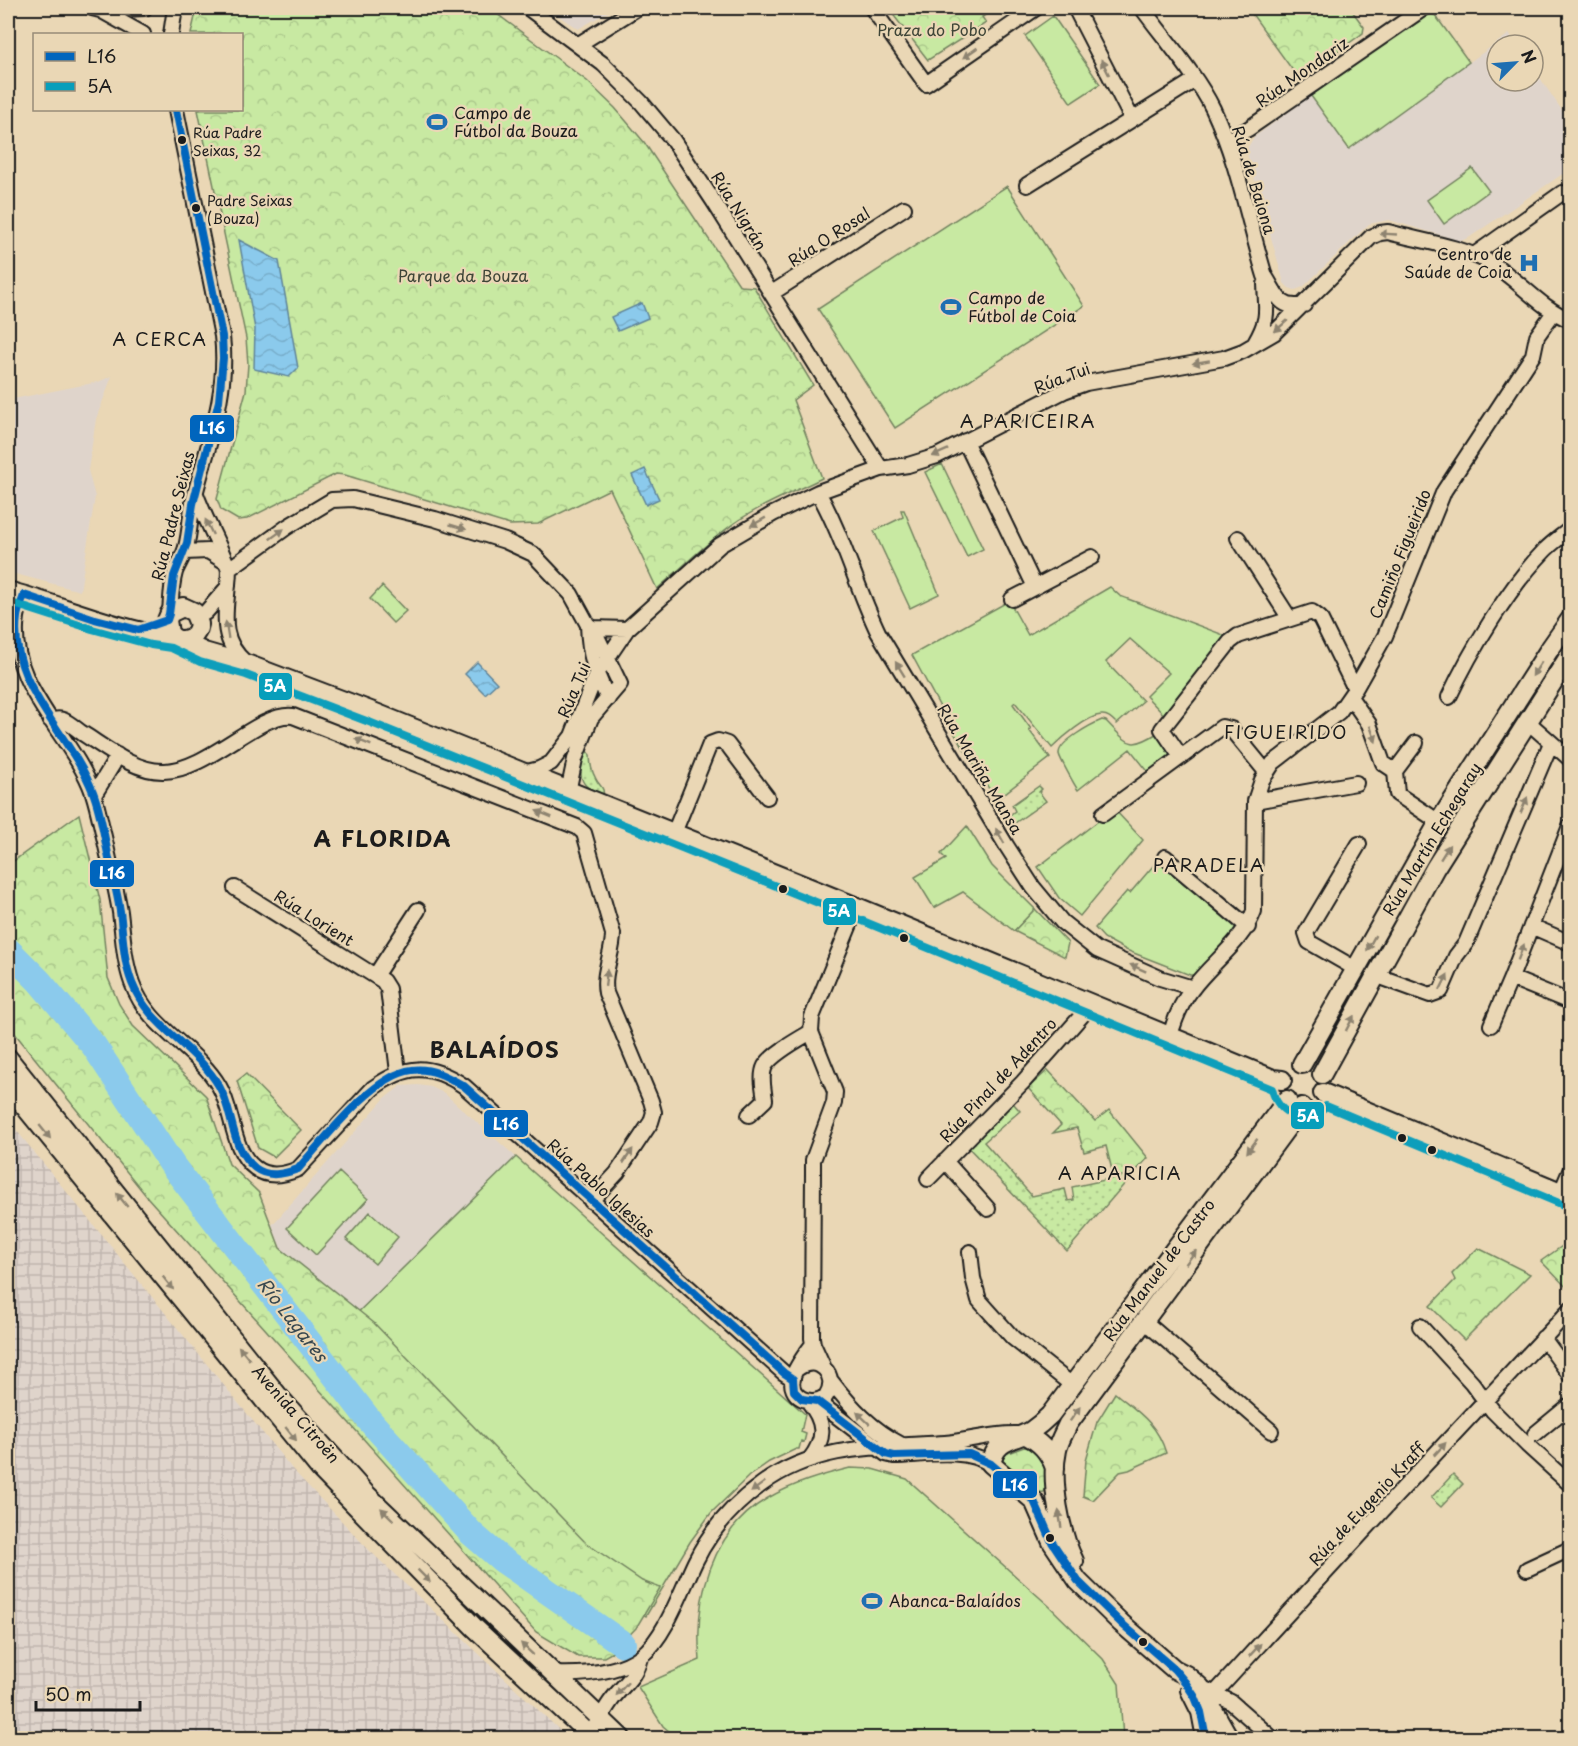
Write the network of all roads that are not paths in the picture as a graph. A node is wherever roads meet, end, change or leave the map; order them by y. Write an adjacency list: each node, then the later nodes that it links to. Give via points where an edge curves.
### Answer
1 (145, 8): 10 (street)
2 (175, 8): 12 (street)
3 (528, 8): 13 (street, Rúa Nigrán)
4 (637, 8): 13 (street)
5 (872, 8): 6 (street, one-way to 5, via 926,84)
6 (1036, 8)
7 (1075, 8): 16 (street, one-way to 7)
8 (1142, 8): 14 (street, Rúa de Baiona)
9 (1424, 8): 17 (street, Rúa Mondariz)
10 (96, 9): 11 (street)
11 (141, 33)
12 (171, 33)
13 (579, 44): 23 (street, Rúa Nigrán, via 627,87 673,140)
14 (1195, 81): 16 (street); 17 (street, Rúa de Baiona)
15 (176, 111): 31 (street, Rúa Padre Seixas, via 224,350 222,390)
16 (1132, 119): 18 (street)
17 (1227, 141): 22 (street, Rúa de Baiona)
18 (1027, 186)
19 (1562, 193): 21 (street)
20 (904, 208): 23 (street, Rúa O Rosal)
21 (1474, 255): 24 (street, Rúa Tui, one-way to 24, via 1380,233 1371,237); 25 (street, Rúa Tui, via 1493,264)
22 (1265, 276): 24 (street, Rúa de Baiona, via 1280,300 1289,305); 27 (street, Rúa de Baiona, via 1267,317)
23 (772, 293): 29 (street, Rúa Nigrán)
24 (1304, 305): 27 (street, Rúa Tui, one-way to 27, via 1274,333)
25 (1554, 312): 26 (street, Rúa Tui); 54 (street, Camiño Figueirido, via 1538,336 1533,355 1444,490 1385,636)
26 (1570, 320)
27 (1255, 343): 28 (street, Rúa Tui, one-way to 28, via 1224,358 1086,383)
28 (965, 441): 29 (street, Rúa Tui, one-way to 29, via 927,459); 37 (street)
29 (881, 469): 30 (street, Rúa Tui)
30 (818, 492): 46 (street, Rúa Tui, one-way to 46, via 720,545); 92 (street, Rúa Mariña Mansa, one-way to 30, via 1096,950 1062,922 1033,887 878,632 839,533)
31 (196, 494): 34 (street, Rúa Padre Seixas); 36 (street, one-way to 31)
32 (1570, 529): 55 (street, via 1546,549 1513,589)
33 (1238, 538): 42 (street)
34 (184, 552): 36 (street, via 208,551); 41 (street, Rúa Padre Seixas, via 175,571)
35 (1092, 557): 37 (street)
36 (227, 565): 38 (street); 45 (street, one-way to 45, via 332,500 353,499 435,519 533,554 571,594)
37 (1035, 586): 40 (street)
38 (227, 588): 43 (street); 52 (street, one-way to 38, via 227,638)
39 (16, 593): 47 (main road); 57 (street, Rúa Pablo Iglesias, via 17,644 29,683)
40 (1012, 599)
41 (168, 617): 43 (main road, via 183,607); 47 (main road); 48 (main road, via 166,627)
42 (1290, 619): 54 (street, via 1312,612 1320,618); 65 (street, via 1230,642 1162,729)
43 (199, 620): 48 (main road, via 194,636); 51 (main road)
44 (1570, 620): 77 (main road, Rúa Martín Echegaray, one-way to 77)
45 (591, 627): 46 (street); 50 (street); 53 (street, via 588,649)
46 (627, 629): 50 (street, Rúa Tui)
47 (138, 630): 48 (main road)
48 (177, 639): 51 (main road)
49 (1570, 655): 58 (main road, Rúa Martín Echegaray)
50 (607, 657): 53 (street, Rúa Tui); 56 (street, Rúa Tui, via 620,684)
51 (224, 658): 52 (main road)
52 (249, 665): 69 (main road)
53 (596, 675): 56 (street); 59 (street, Rúa Tui)
54 (1352, 693): 68 (street, one-way to 68, via 1370,724 1383,763); 70 (street, Camiño Figueirido, via 1339,712 1273,763)
55 (1449, 697)
56 (608, 699): 66 (street, Rúa Tui, via 591,718)
57 (50, 720): 62 (street, via 61,719); 63 (street, Rúa Pablo Iglesias)
58 (1528, 722): 61 (street); 89 (main road, Rúa Martín Echegaray, one-way to 58, via 1435,868)
59 (573, 736): 66 (street, Rúa Tui); 69 (street, Rúa Tui, via 551,763)
60 (1416, 743): 68 (street)
61 (1551, 743): 67 (street); 89 (street, one-way to 61, via 1430,995 1441,991 1466,943)
62 (102, 746): 63 (street, via 84,744); 64 (street)
63 (71, 751): 73 (street, Rúa Pablo Iglesias)
64 (117, 755): 73 (street); 111 (street, one-way to 64, via 617,1173 654,1112 606,993 604,983 613,934 584,832 293,716 277,716 228,746 177,770 152,771)
65 (1181, 757): 70 (street, via 1222,727 1231,729); 76 (street)
66 (575, 759): 72 (street, Rúa Tui)
67 (1570, 759)
68 (1395, 771): 77 (street, via 1397,794)
69 (524, 773): 72 (main road)
70 (1267, 773): 75 (street, Camiño Figueirido)
71 (1356, 783): 75 (street)
72 (568, 792): 78 (main road)
73 (94, 795): 100 (street, Rúa Pablo Iglesias, via 116,889 132,984 152,1016 219,1086 246,1161 264,1173 286,1174 298,1169 373,1088)
74 (767, 797): 78 (street, via 727,744 710,744)
75 (1255, 801): 86 (street, Camiño Figueirido, via 1254,911)
76 (1103, 814)
77 (1439, 822): 88 (main road, Rúa Martín Echegaray, one-way to 88)
78 (674, 833): 83 (main road)
79 (1569, 836): 85 (street)
80 (1359, 844): 88 (street, via 1306,933 1309,942)
81 (1165, 857): 86 (street)
82 (235, 888): 90 (street, Rúa Lorient)
83 (857, 907): 94 (main road); 96 (street, via 812,1017)
84 (418, 910): 90 (street)
85 (1532, 926): 87 (street); 91 (street, one-way to 85)
86 (1248, 927): 92 (street)
87 (1570, 943)
88 (1356, 969): 99 (main road, Rúa Martín Echegaray)
89 (1375, 975): 101 (main road, Rúa Martín Echegaray, one-way to 89)
90 (375, 976): 100 (street, Rúa Lorient, via 388,989)
91 (1511, 978): 93 (street); 95 (street)
92 (1192, 988): 97 (street, via 1178,1009)
93 (1570, 1002)
94 (1092, 1004): 97 (main road); 107 (street, Rúa Pinal de Adentro)
95 (1491, 1025)
96 (812, 1032): 106 (street, via 772,1058 765,1067 765,1100); 118 (street, via 835,1092 813,1160)
97 (1170, 1036): 102 (main road)
98 (8, 1058): 143 (main road, Avenida Citroën, one-way to 98, via 366,1494 280,1398)
99 (1302, 1064): 101 (main road, via 1314,1066); 102 (main road, via 1290,1068)
100 (398, 1072): 111 (street, Rúa Pablo Iglesias, via 434,1071 457,1081)
101 (1322, 1074): 104 (main road)
102 (1282, 1080): 105 (main road, via 1283,1094)
103 (8, 1086): 146 (main road, Avenida Citroën, one-way to 146, via 321,1470 464,1616)
104 (1323, 1093): 105 (main road, via 1315,1104); 110 (main road)
105 (1295, 1103): 115 (main road, Rúa Manuel de Castro, one-way to 105); 123 (main road, Rúa Manuel de Castro, one-way to 123)
106 (749, 1115)
107 (945, 1161): 109 (street, Rúa Pinal de Adentro); 112 (street)
108 (1570, 1171): 110 (street)
109 (928, 1179)
110 (1566, 1194)
111 (591, 1201): 120 (street, Rúa Pablo Iglesias, via 784,1373)
112 (988, 1209)
113 (970, 1252): 123 (street, via 979,1300 1013,1338)
114 (1570, 1310): 117 (street, Rúa de Eugenio Kraff)
115 (1144, 1321): 127 (street, Rúa Manuel de Castro); 134 (main road, Rúa Manuel de Castro, one-way to 115, via 1057,1450 1068,1424)
116 (1420, 1326): 124 (street)
117 (1543, 1338): 121 (street); 124 (street, Rúa de Eugenio Kraff)
118 (813, 1344): 119 (street); 120 (street)
119 (823, 1366): 120 (street, via 807,1364); 122 (street)
120 (795, 1374): 125 (street, via 794,1391 802,1399)
121 (1570, 1375)
122 (831, 1381): 125 (street, via 826,1396); 130 (street, one-way to 122, via 865,1421)
123 (1072, 1385): 128 (main road, Rúa Manuel de Castro, via 1050,1415)
124 (1485, 1400): 135 (street); 144 (street, Rúa de Eugenio Kraff, one-way to 124)
125 (812, 1401): 131 (street); 132 (street, via 821,1430 818,1448)
126 (1570, 1405): 129 (street)
127 (1271, 1431)
128 (1024, 1434): 130 (street); 133 (main road, via 1001,1445); 134 (main road, via 1043,1445)
129 (1535, 1434)
130 (904, 1446): 131 (street)
131 (874, 1447): 132 (street, via 845,1449); 133 (street, via 894,1456 969,1454)
132 (810, 1459): 141 (street, one-way to 141, via 764,1482 720,1523 696,1561 671,1614)
133 (992, 1464): 137 (main road)
134 (1055, 1468): 136 (main road)
135 (1570, 1484)
136 (1056, 1487): 137 (main road, via 1049,1497); 140 (main road, one-way to 136, via 1071,1555 1061,1524)
137 (1034, 1501): 140 (main road, via 1067,1566)
138 (1570, 1549): 139 (street)
139 (1527, 1569)
140 (1104, 1608): 142 (main road)
141 (640, 1657): 143 (street, via 600,1672); 145 (street, one-way to 145, via 626,1686 611,1700)
142 (1174, 1669): 144 (main road); 148 (main road, via 1195,1697)
143 (553, 1674): 145 (main road, Avenida Citroën)
144 (1209, 1695): 149 (main road); 150 (street, via 1231,1702)
145 (600, 1719): 146 (street); 147 (main road, Avenida Citroën)
146 (591, 1737)
147 (621, 1738)
148 (1206, 1738)
149 (1229, 1738)
150 (1272, 1738)

